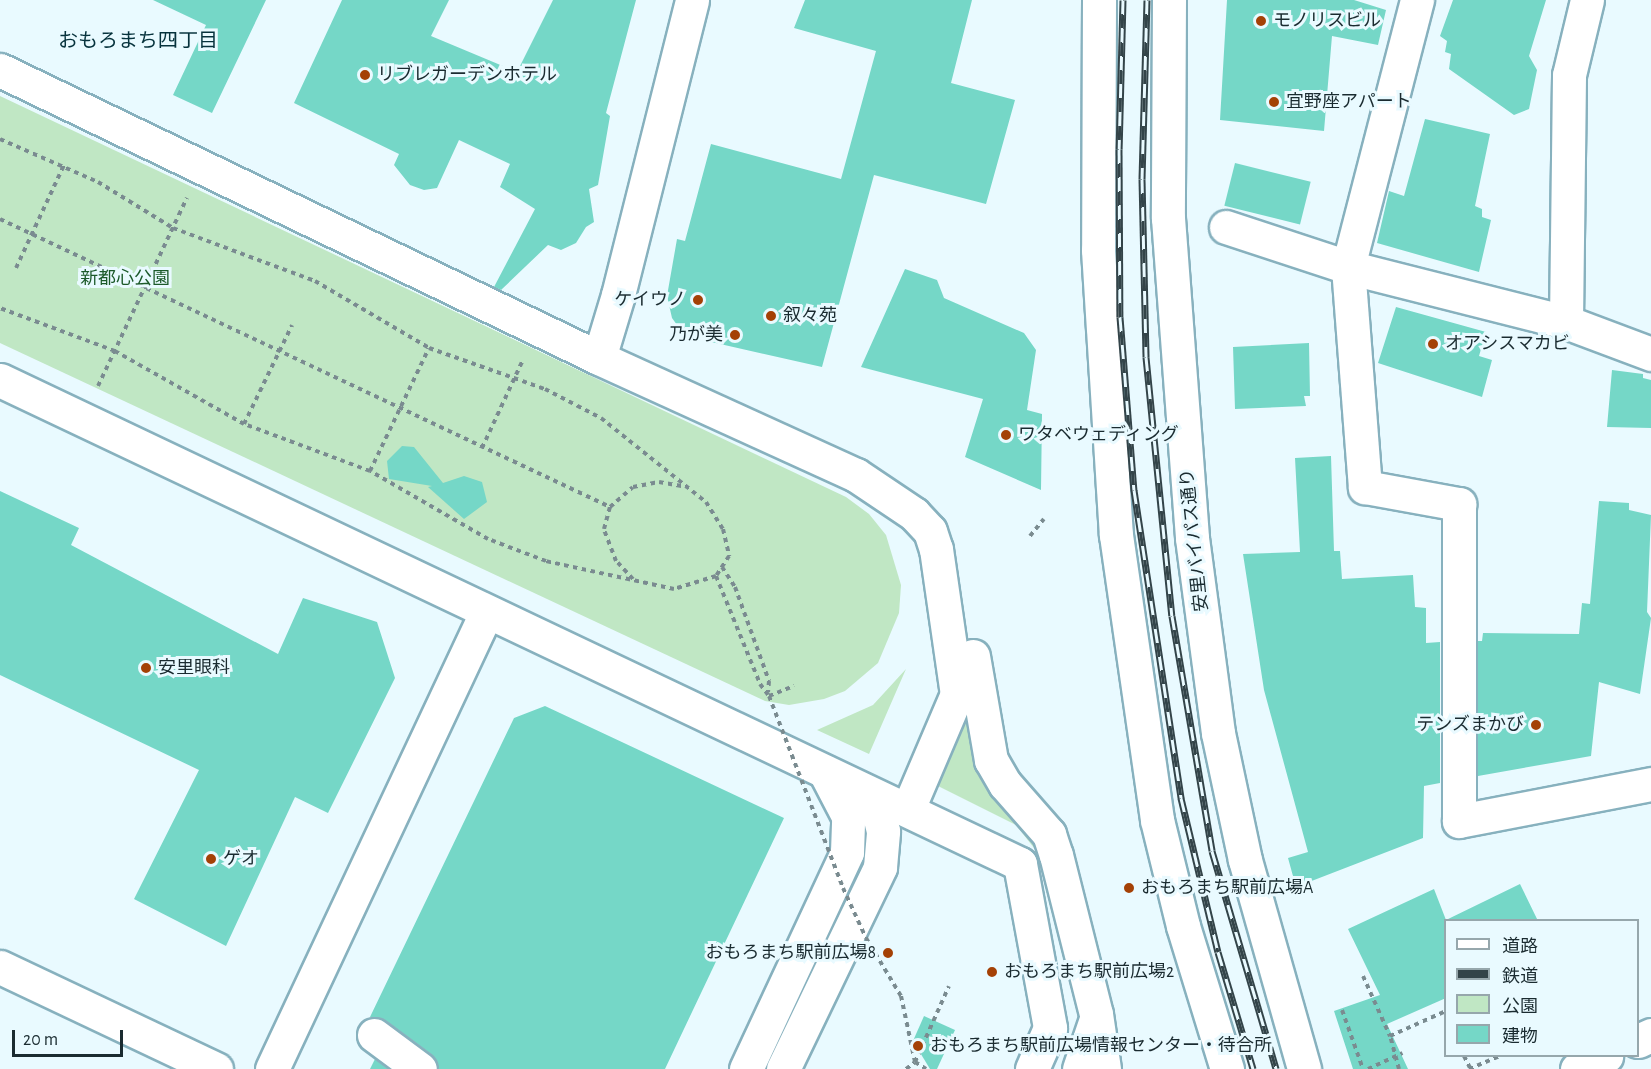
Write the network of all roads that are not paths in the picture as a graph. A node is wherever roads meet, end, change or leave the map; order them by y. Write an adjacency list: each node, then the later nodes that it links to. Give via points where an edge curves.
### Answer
1 (692, 0): 11 (main road)
2 (1099, 0): 31 (main road, via 1098,250 1116,535 1157,820 1183,926)
3 (1169, 0): 32 (main road, 安里バイパス通り, via 1168,219 1192,538 1218,733 1242,848)
4 (1417, 0): 8 (main road)
5 (1587, 0): 9 (main road, via 1569,75)
6 (0, 70): 11 (main road)
7 (1226, 227): 8 (main road)
8 (1348, 267): 9 (main road); 16 (main road, via 1365,487 1459,504 1459,821)
9 (1566, 322): 10 (main road)
10 (1651, 354)
11 (599, 358): 13 (main road)
12 (0, 380): 14 (main road)
13 (856, 475): 18 (main road, via 914,514 930,531 957,683 955,705); 20 (main road, via 931,504 956,542 991,760 1005,784 1048,834)
14 (486, 613): 15 (main road); 24 (main road)
15 (825, 772): 17 (main road); 26 (main road, via 848,816 847,852)
16 (1651, 784)
17 (874, 795): 18 (main road); 27 (main road, via 883,831 880,867)
18 (908, 809): 28 (main road, via 1020,864 1050,1028)
19 (0, 967): 23 (main road)
20 (1096, 1014): 29 (main road, via 1095,1029); 30 (main road)
21 (374, 1035): 25 (main road)
22 (1604, 1057): 33 (main road)
23 (216, 1069)
24 (272, 1069)
25 (420, 1069)
26 (746, 1069)
27 (783, 1069)
28 (1032, 1069)
29 (1079, 1069)
30 (1104, 1069)
31 (1227, 1069)
32 (1304, 1069)
33 (1577, 1069)

